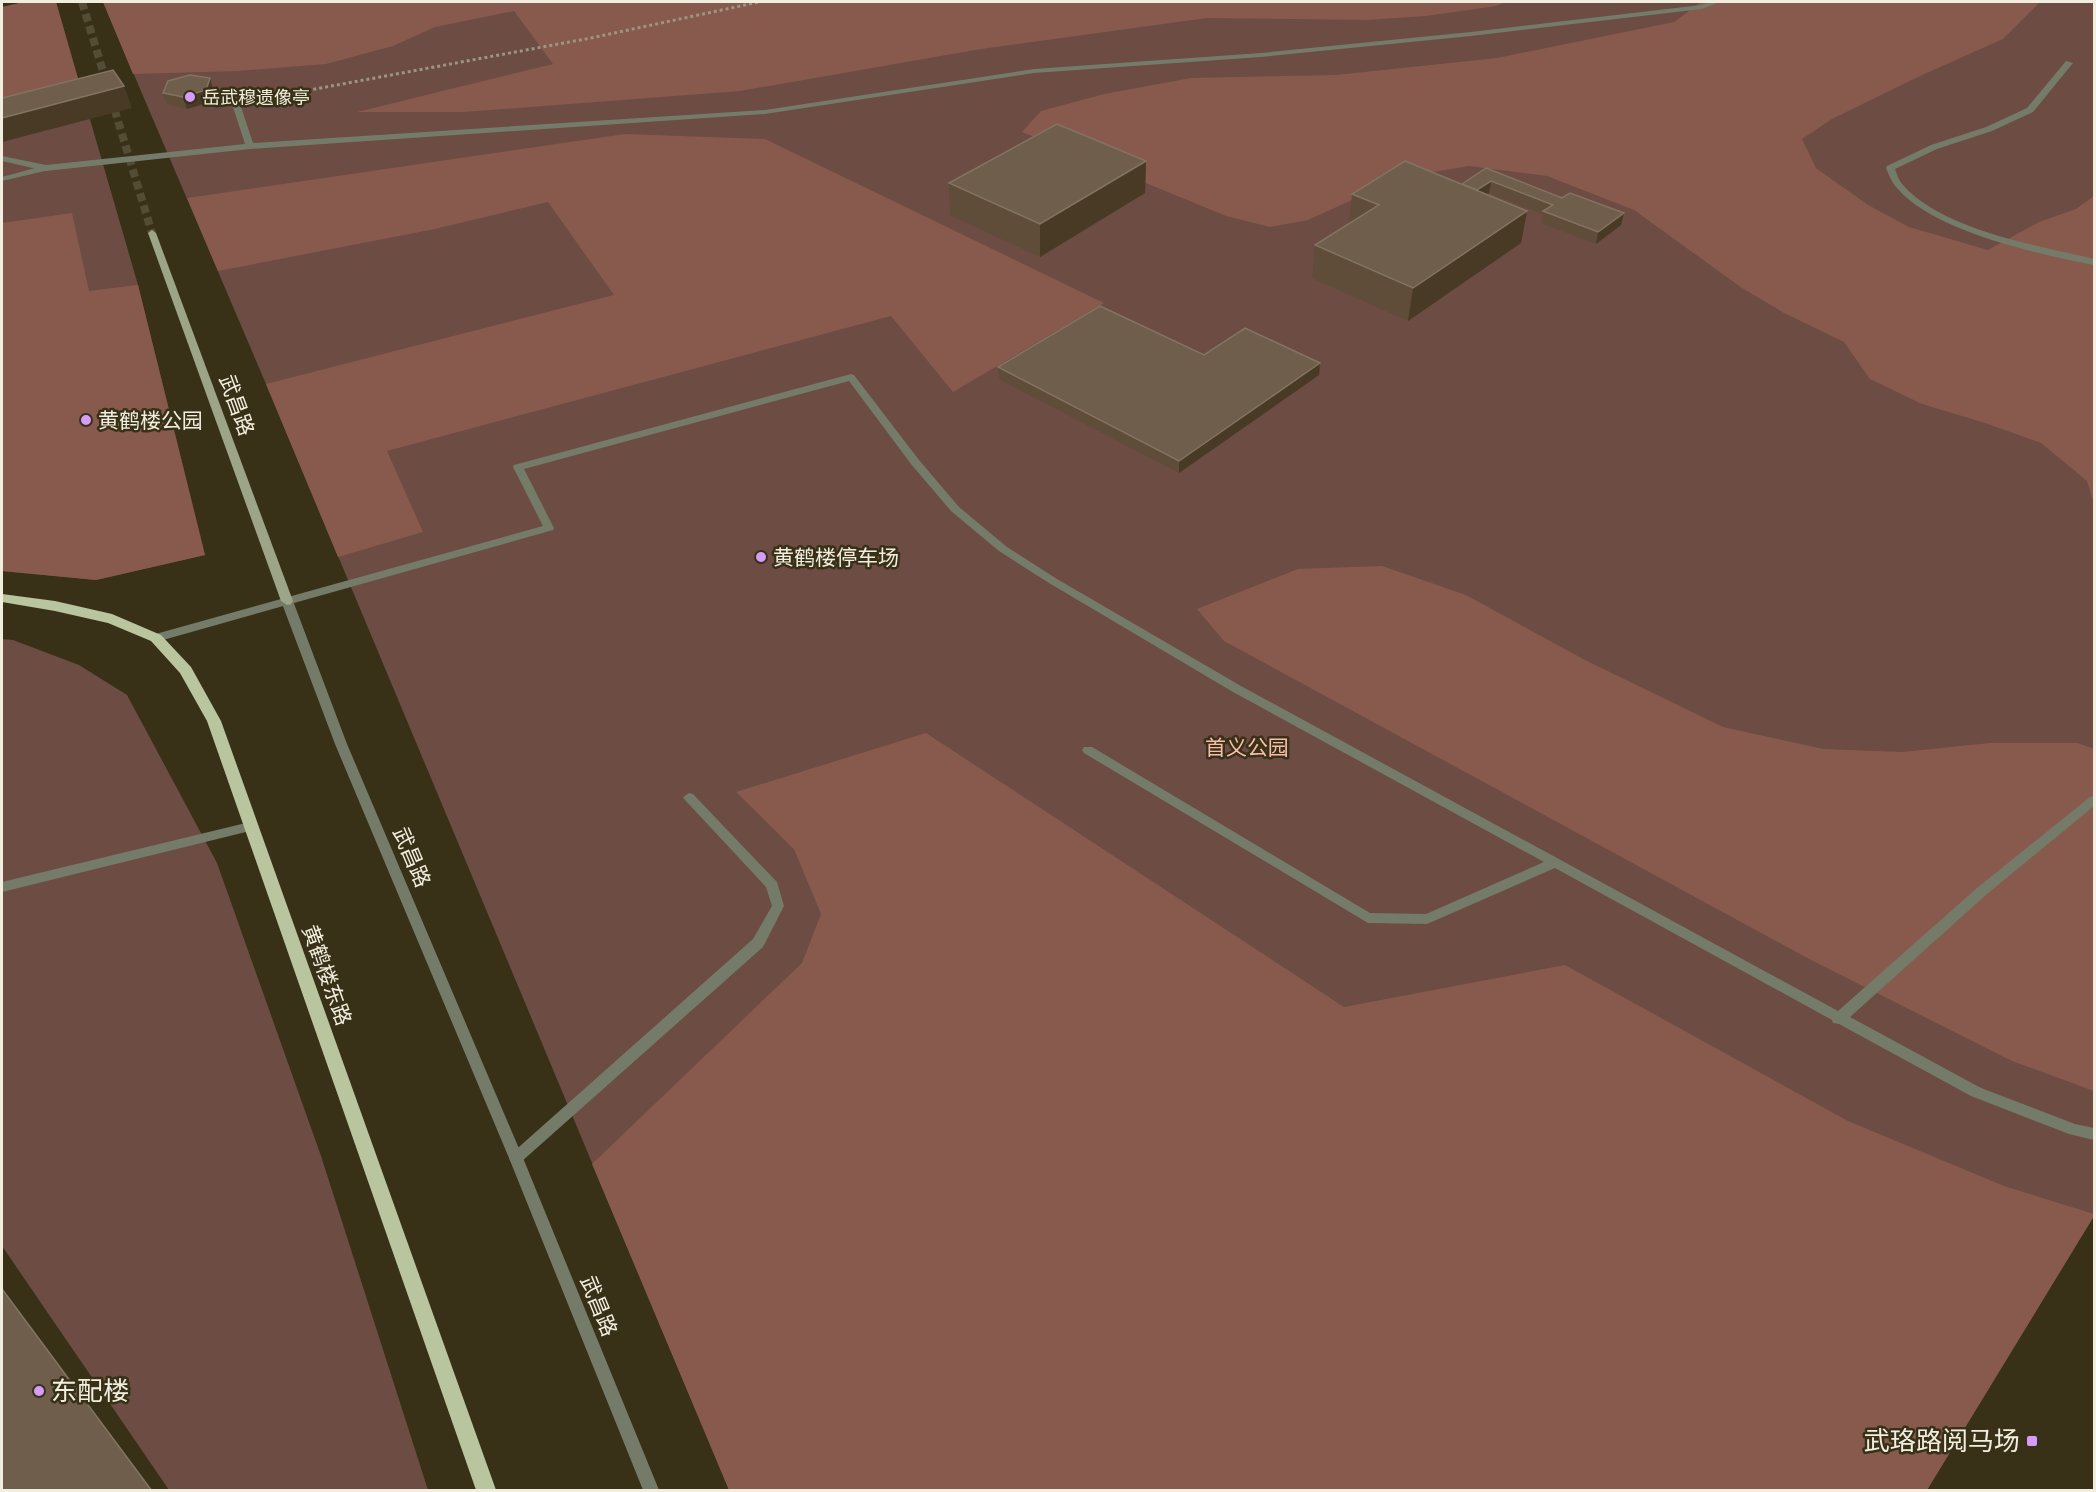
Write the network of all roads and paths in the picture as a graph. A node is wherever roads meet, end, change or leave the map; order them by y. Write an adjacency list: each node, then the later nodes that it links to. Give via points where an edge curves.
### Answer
1 (759, 2): 4 (path, via 591,38)
2 (1716, 2): 5 (street, via 1702,7 1471,34 1034,71 765,112)
3 (2069, 63): 10 (street, via 2030,110 1890,168 1900,188 1928,210 1977,231)
4 (236, 104): 5 (street)
5 (250, 146): 7 (street)
6 (2, 159): 7 (street)
7 (46, 168): 8 (street)
8 (2, 179)
9 (152, 233): 12 (street, 武昌路)
10 (2094, 262)
11 (2, 598): 13 (main road, 黄鹤楼东路, via 112,619)
12 (286, 601): 13 (street); 18 (street, via 549,528 518,467 851,377 955,509 1003,549 1237,689); 22 (street, 武昌路, via 341,744)
13 (156, 638): 17 (main road, 黄鹤楼东路, via 186,670 214,721)
14 (1088, 750): 18 (street, via 1368,918 1427,919)
15 (689, 797): 22 (street, via 772,885 778,906 758,943)
16 (2094, 800): 20 (street, via 1982,891)
17 (250, 827): 19 (street); 23 (main road, 黄鹤楼东路)
18 (1554, 863): 20 (street)
19 (2, 887)
20 (1838, 1019): 21 (street, via 1976,1092)
21 (2094, 1134)
22 (516, 1158): 24 (street, 武昌路)
23 (486, 1491)
24 (651, 1491)

